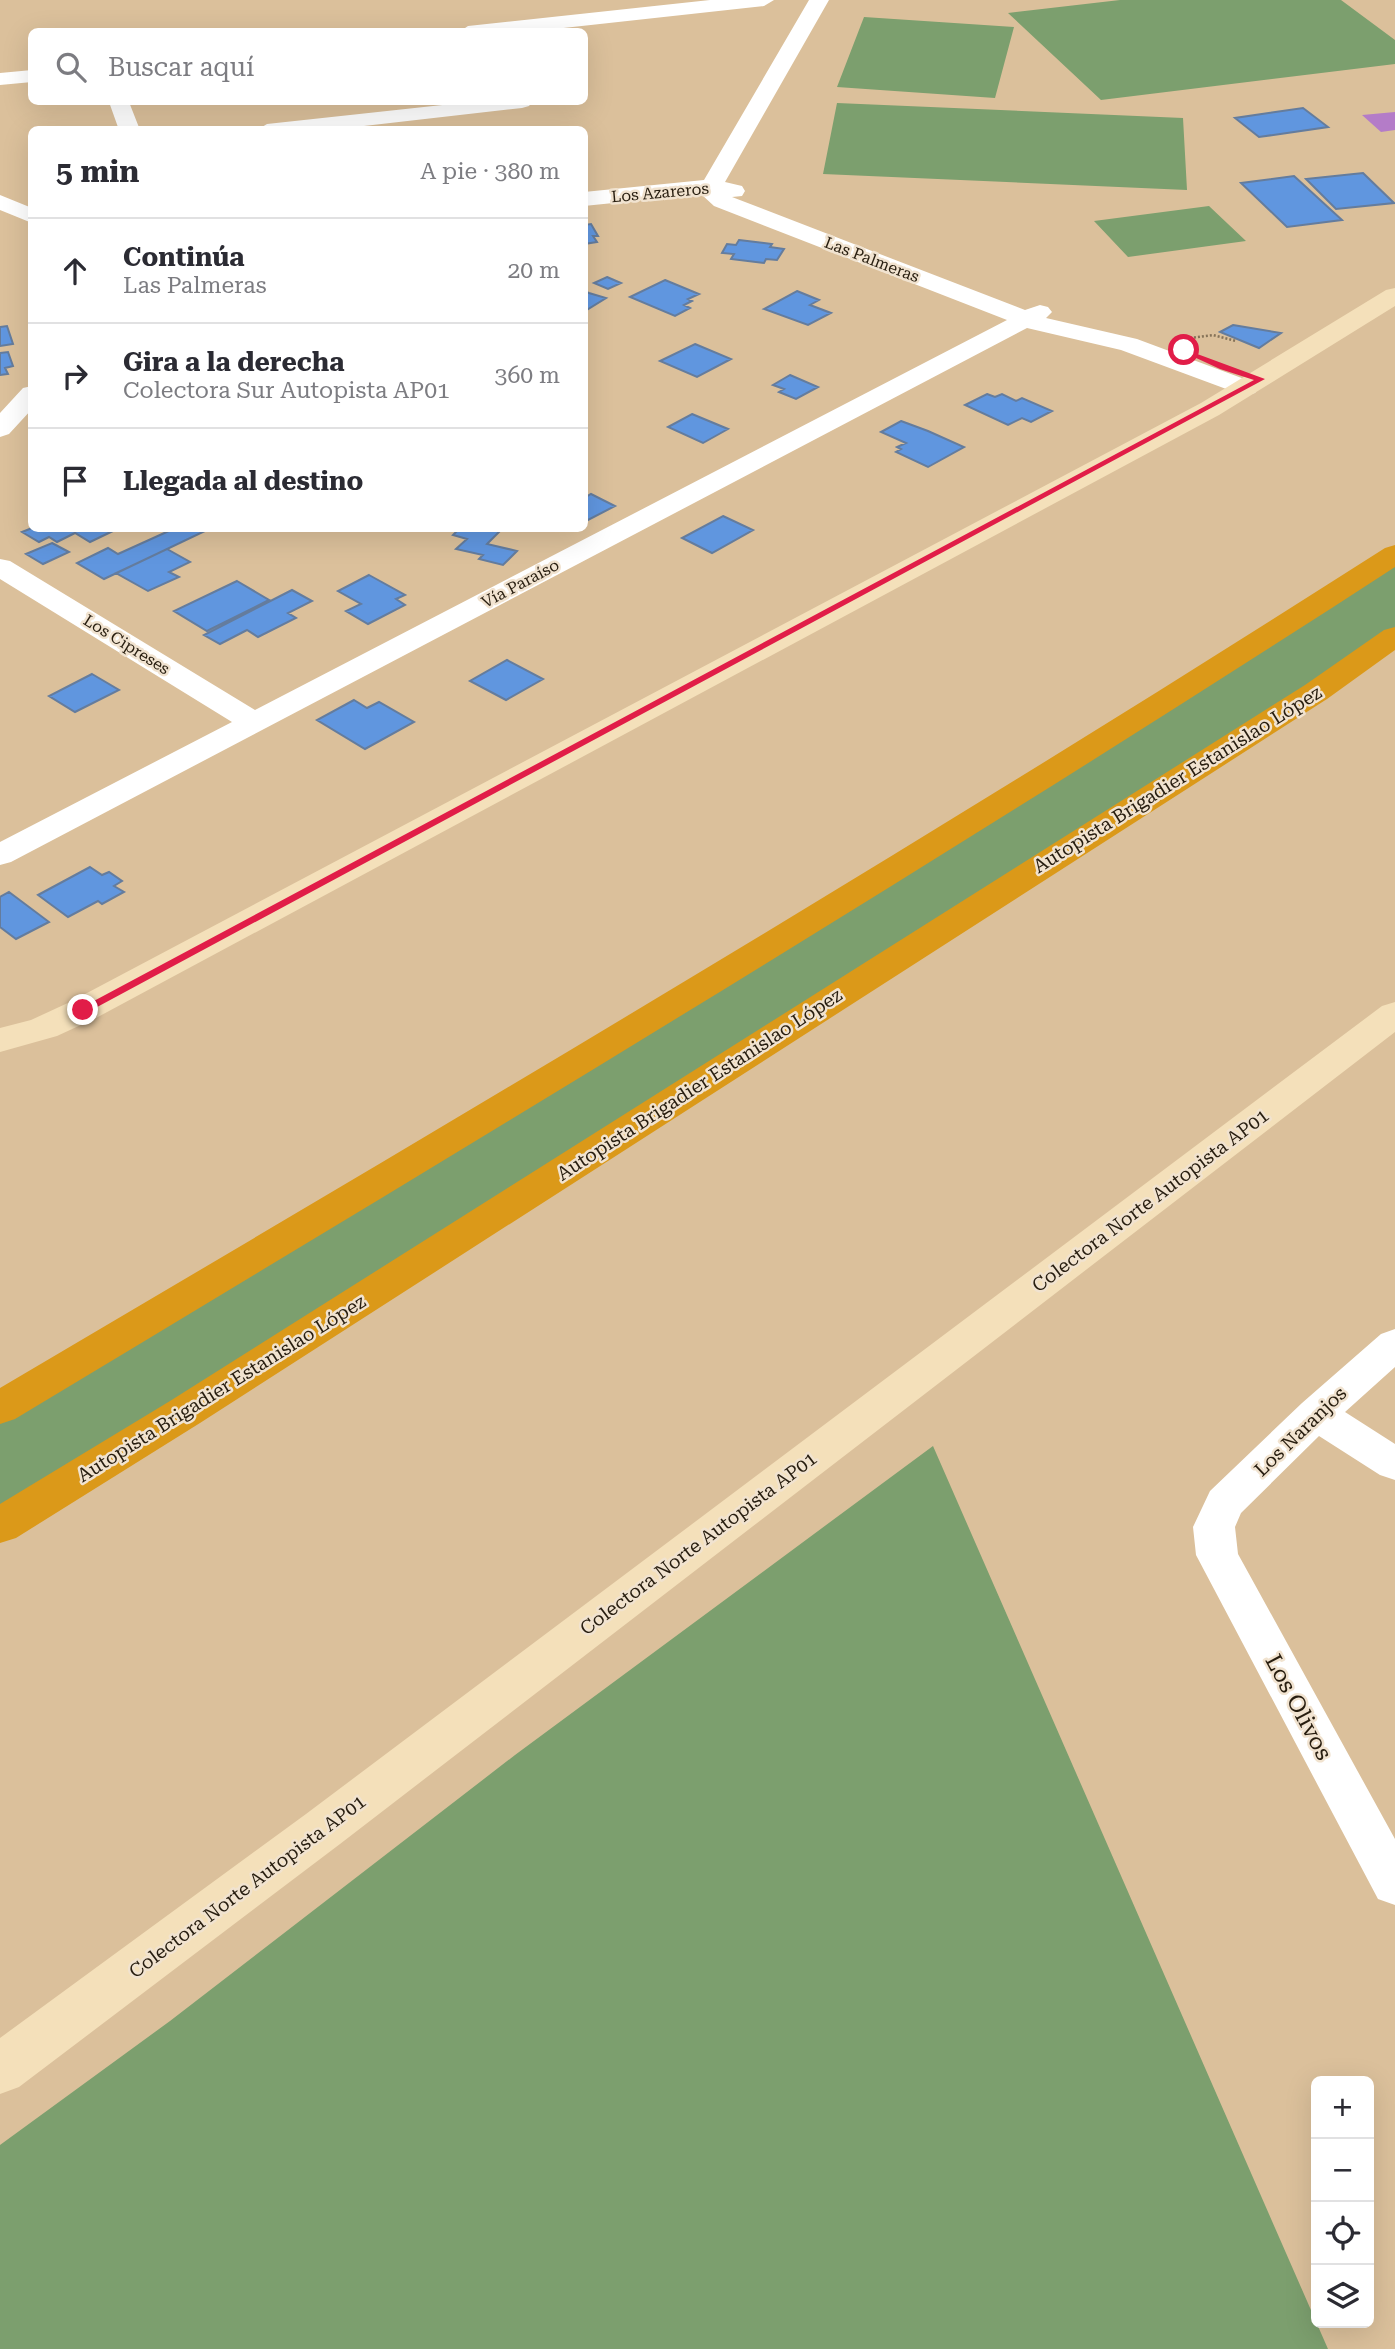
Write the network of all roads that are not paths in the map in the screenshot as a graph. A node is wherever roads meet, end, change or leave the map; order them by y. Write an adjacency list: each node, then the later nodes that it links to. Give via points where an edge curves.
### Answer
1 (765, 0): 3 (street)
2 (830, 2): 11 (street)
3 (515, 28)
4 (28, 76): 5 (street)
5 (0, 79)
6 (120, 105): 9 (street)
7 (502, 105): 8 (street)
8 (379, 123): 10 (street)
9 (128, 126)
10 (331, 126)
11 (719, 190): 13 (street, Los Azareros); 16 (street, Los Azareros); 19 (street, Las Palmeras, via 722,201)
12 (0, 191): 15 (street)
13 (588, 199)
14 (0, 202): 17 (street)
15 (28, 202)
16 (588, 208)
17 (28, 214)
18 (1395, 295): 21 (main road)
19 (1033, 315): 21 (street, Las Palmeras); 21 (street, Las Palmeras, via 1174,346); 28 (street, Vía Paraíso)
20 (28, 370): 23 (street)
21 (1254, 384): 31 (main road, via 95,1004)
22 (28, 398): 24 (street)
23 (0, 400)
24 (0, 429)
25 (1395, 554): 33 (highway, via 971,822)
26 (0, 567): 28 (street, Los Cipreses)
27 (1395, 636): 36 (highway, Autopista Brigadier Estanislao López, via 1293,706)
28 (253, 722): 29 (street, Vía Paraíso)
29 (0, 855)
30 (1395, 1014): 39 (main road, Colectora Norte Autopista AP01)
31 (0, 1040)
32 (1395, 1344): 34 (street, Los Naranjos)
33 (0, 1408)
34 (1316, 1414): 35 (street); 37 (street, Los Naranjos, via 1225,1503)
35 (1395, 1464)
36 (0, 1526)
37 (1214, 1527): 38 (street, Los Olivos, via 1217,1555)
38 (1395, 1885)
39 (0, 2070)

